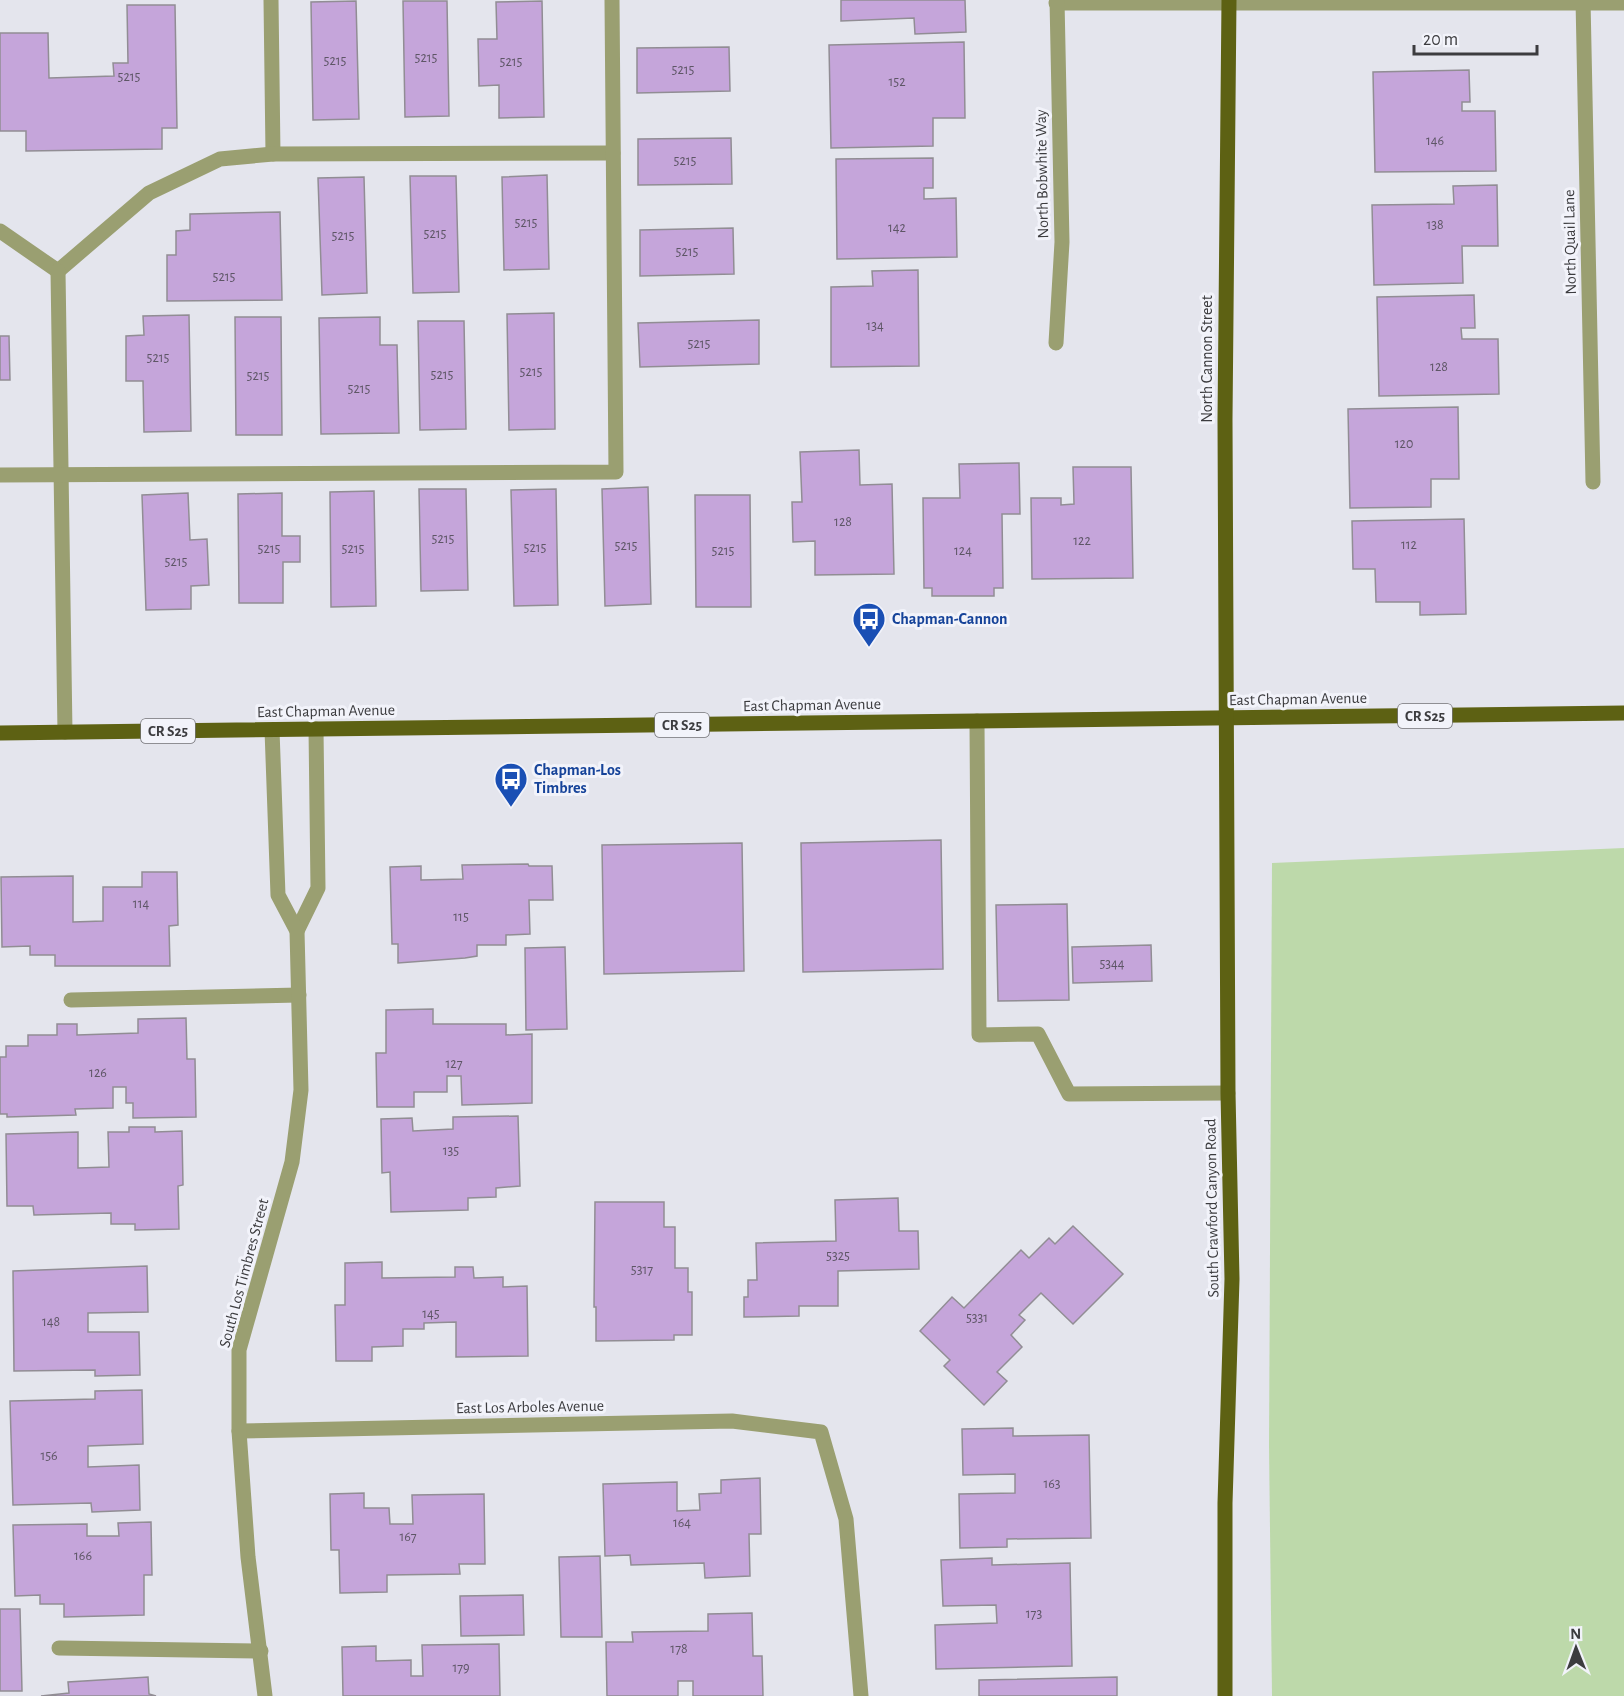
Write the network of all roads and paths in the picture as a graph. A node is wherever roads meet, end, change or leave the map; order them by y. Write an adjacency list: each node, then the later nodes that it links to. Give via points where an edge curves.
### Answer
1 (271, 0): 8 (street)
2 (612, 0): 7 (street)
3 (1057, 2): 5 (street, North Bobwhite Way); 11 (street, North Bobwhite Way, via 1062,242)
4 (1583, 2): 5 (street, North Bobwhite Way); 6 (street, North Bobwhite Way); 14 (street, North Quail Lane)
5 (1228, 3): 16 (main road, North Cannon Street)
6 (1624, 3)
7 (613, 153): 8 (street); 12 (street, via 616,472)
8 (273, 154): 10 (street, via 220,159 148,193)
9 (0, 231): 10 (street)
10 (58, 272): 12 (street)
11 (1056, 343)
12 (61, 474): 13 (street); 20 (street)
13 (0, 475)
14 (1593, 482)
15 (1624, 713): 16 (main road, East Chapman Avenue / CR S25)
16 (1226, 718): 17 (main road, East Chapman Avenue / CR S25); 25 (main road, South Crawford Canyon Road)
17 (977, 721): 18 (main road, East Chapman Avenue / CR S25); 25 (street, via 979,1035 1038,1034 1069,1094)
18 (316, 729): 19 (main road, East Chapman Avenue / CR S25); 22 (street, South Los Timbres Street, via 318,888)
19 (272, 730): 20 (main road, East Chapman Avenue / CR S25); 22 (street, South Los Timbres Street, via 278,894)
20 (65, 732): 21 (main road, East Chapman Avenue / CR S25)
21 (0, 733)
22 (297, 931): 23 (street, South Los Timbres Street)
23 (299, 995): 24 (street); 26 (street, South Los Timbres Street, via 301,1090 292,1162 239,1350)
24 (71, 1000)
25 (1228, 1093): 31 (main road, South Crawford Canyon Road, via 1232,1279 1225,1503)
26 (239, 1431): 28 (street, South Los Timbres Street, via 248,1557); 30 (street, East Los Arboles Avenue, via 732,1421 821,1432 846,1519)
27 (59, 1648): 28 (street)
28 (261, 1651): 29 (street, South Los Timbres Street)
29 (265, 1696)
30 (861, 1696)
31 (1226, 1696)

